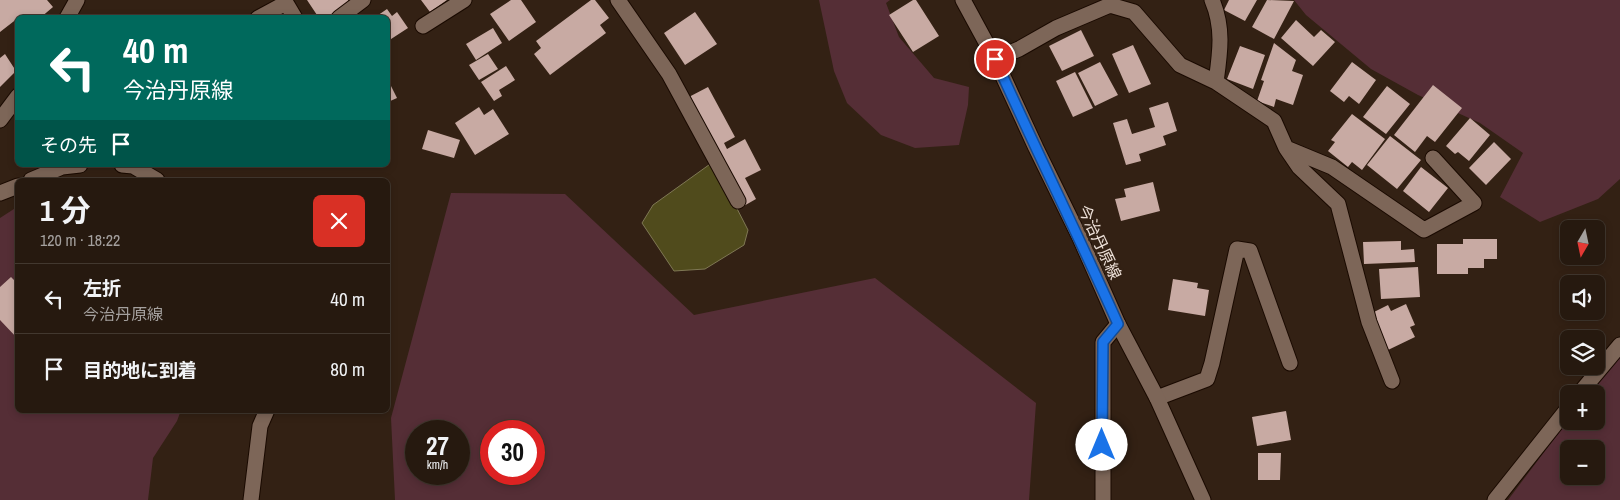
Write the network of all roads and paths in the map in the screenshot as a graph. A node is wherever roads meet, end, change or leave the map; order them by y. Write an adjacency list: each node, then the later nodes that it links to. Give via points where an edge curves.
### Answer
1 (77, 0): 8 (street)
2 (363, 0): 11 (street)
3 (464, 0): 12 (street)
4 (618, 0): 25 (street, via 669,74)
5 (963, 0): 13 (street, 今治丹原線)
6 (1212, 0): 14 (street, via 1218,13 1221,48)
7 (1111, 3): 13 (street); 14 (street, via 1134,12 1180,65)
8 (69, 15)
9 (264, 15): 10 (street, via 286,3)
10 (293, 15)
11 (343, 15)
12 (424, 26)
13 (995, 59): 26 (street, 今治丹原線)
14 (1216, 82): 17 (street, via 1274,121)
15 (15, 100): 16 (street)
16 (0, 120)
17 (1286, 148): 18 (street, via 1332,167 1424,230 1474,204); 29 (street, via 1299,167 1338,204 1369,322)
18 (1433, 158)
19 (60, 167): 21 (street)
20 (135, 167): 22 (street)
21 (35, 178)
22 (154, 178)
23 (15, 187): 24 (street)
24 (0, 193)
25 (738, 201)
26 (1118, 324): 31 (street, 今治丹原線); 35 (street, via 1103,342)
27 (1620, 345): 30 (street)
28 (1290, 363): 31 (street, via 1250,251 1237,249 1207,379)
29 (1392, 381)
30 (1587, 385)
31 (1157, 398): 36 (street, 今治丹原線)
32 (266, 413): 34 (street, via 260,426)
33 (1560, 418): 37 (street)
34 (250, 500)
35 (1103, 500)
36 (1204, 500)
37 (1494, 500)

